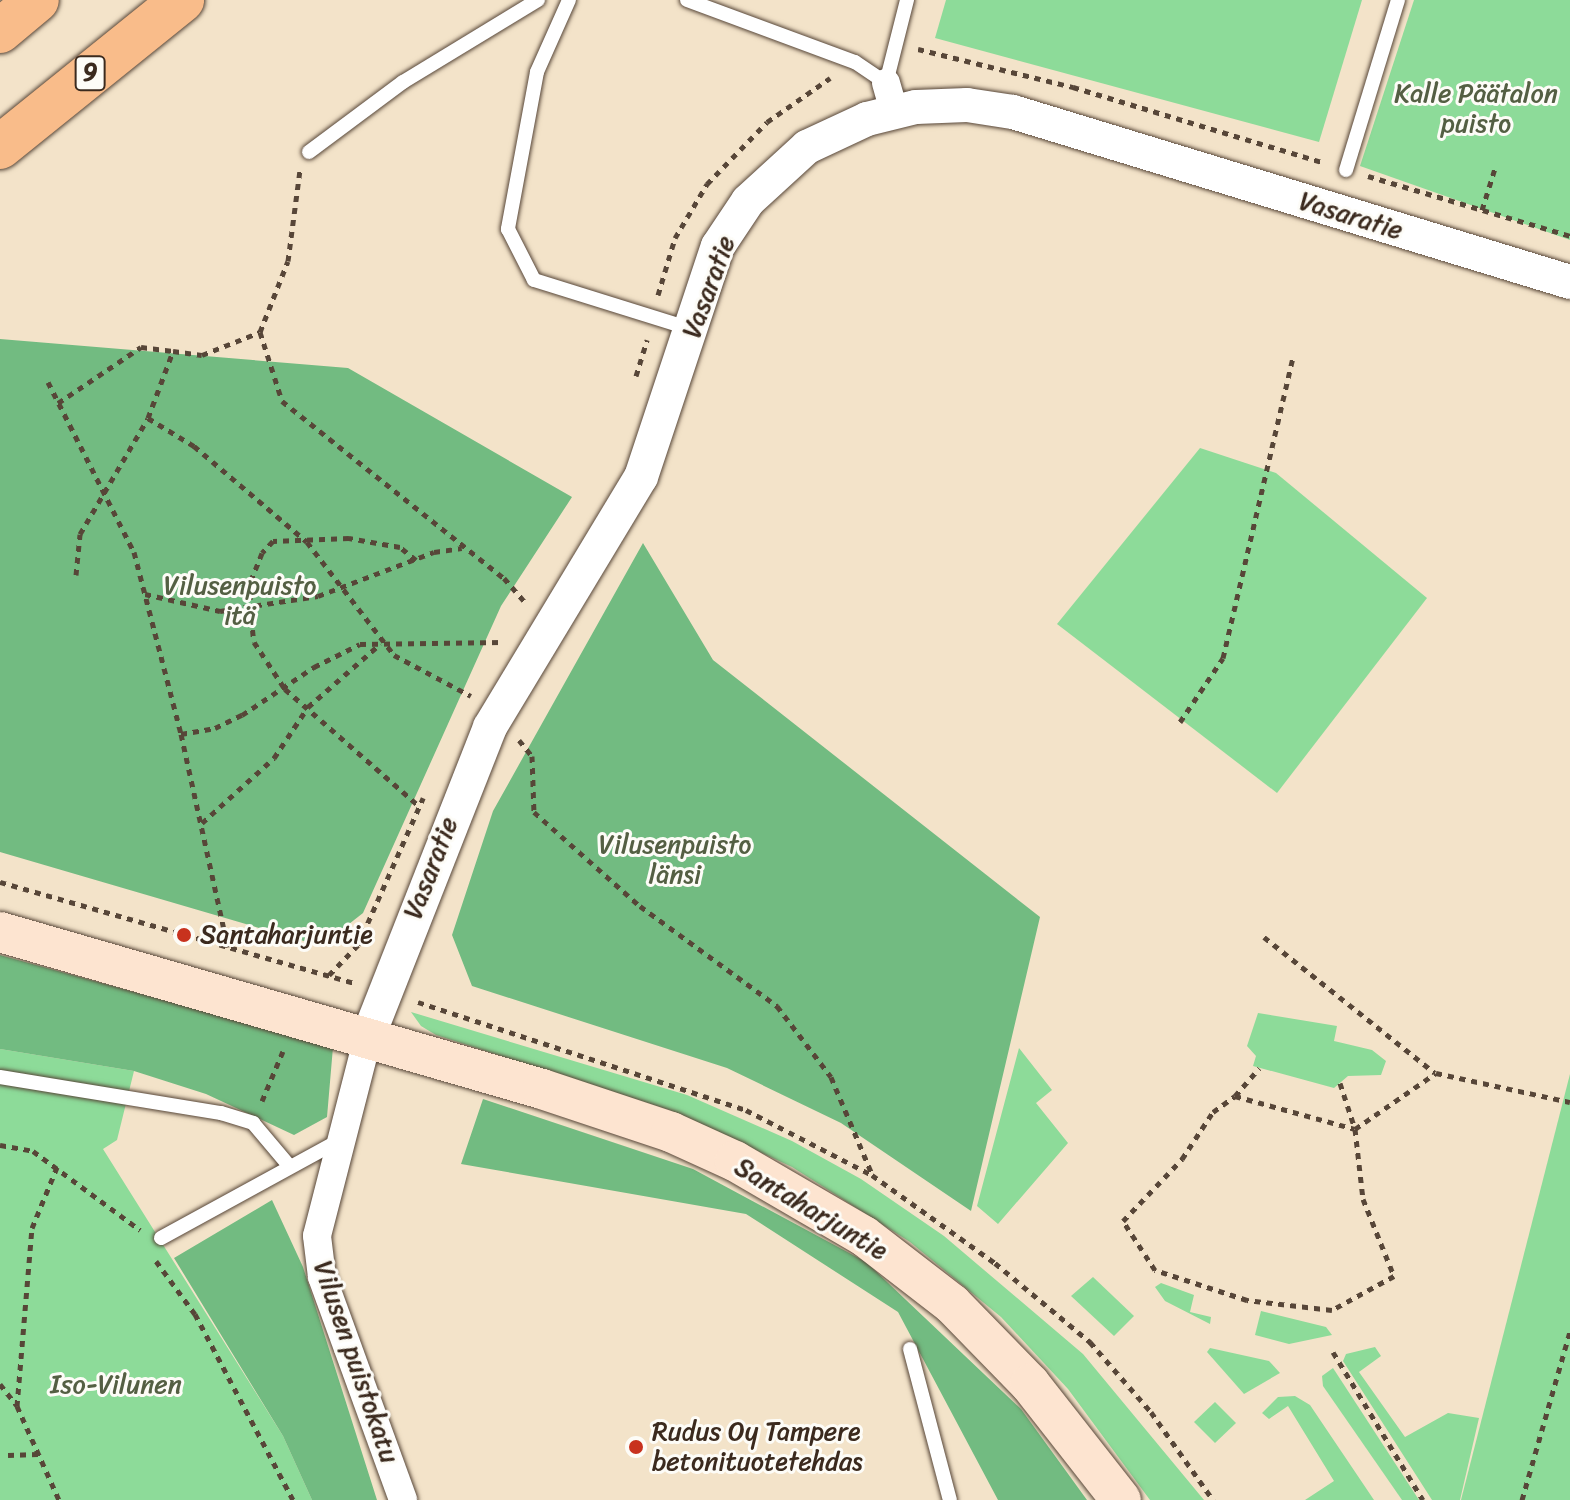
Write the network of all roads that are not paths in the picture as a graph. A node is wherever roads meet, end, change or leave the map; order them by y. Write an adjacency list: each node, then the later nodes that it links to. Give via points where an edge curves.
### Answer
1 (37, 0): 9 (highway)
2 (182, 0): 11 (highway, 9)
3 (538, 0): 12 (lane, via 403,82)
4 (569, 0): 15 (lane, via 537,72 508,229 534,280)
5 (687, 0): 8 (lane)
6 (907, 0): 10 (lane, via 893,50)
7 (1398, 0): 13 (lane)
8 (732, 7): 10 (lane, via 855,62)
9 (0, 31)
10 (890, 97): 14 (street, Vasaratie, via 1013,112); 15 (street, Vasaratie, via 807,147 767,180 725,233)
11 (0, 147)
12 (309, 152)
13 (1346, 170)
14 (1570, 282)
15 (691, 329): 17 (street, Vasaratie, via 641,477 480,701 441,841)
16 (0, 932): 17 (main road, Santaharjuntie)
17 (368, 1037): 19 (street, Vilusen puistokatu); 25 (main road, Santaharjuntie, via 632,1118 794,1192 864,1236 952,1304 1030,1384)
18 (0, 1077): 20 (lane, via 221,1113 253,1123)
19 (340, 1139): 20 (lane); 23 (street, Vilusen puistokatu, via 317,1236 322,1277)
20 (290, 1167): 21 (lane)
21 (161, 1238)
22 (910, 1349): 24 (lane)
23 (403, 1500)
24 (950, 1500)
25 (1121, 1500)

